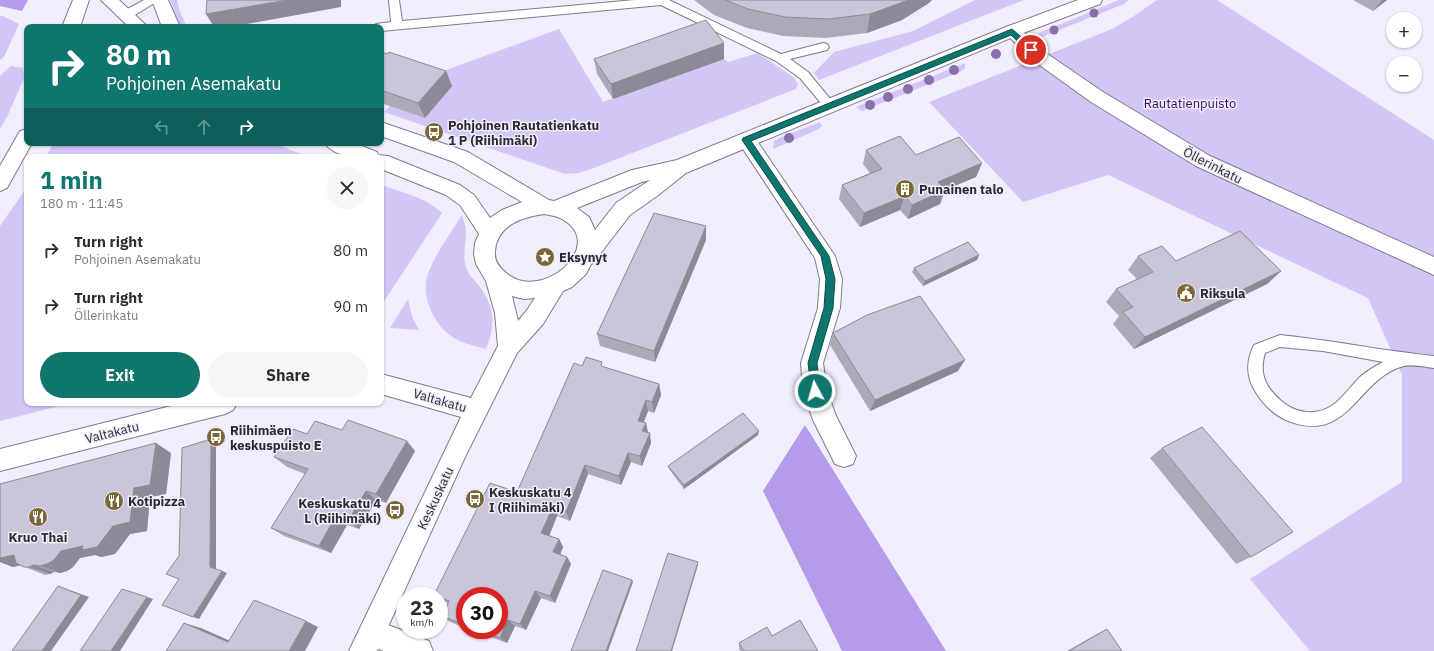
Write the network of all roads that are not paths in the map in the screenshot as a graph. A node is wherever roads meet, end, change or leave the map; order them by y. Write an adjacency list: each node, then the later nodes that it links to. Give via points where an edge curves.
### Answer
1 (81, 0): 8 (street)
2 (110, 0): 7 (street)
3 (152, 0): 7 (lane)
4 (160, 0): 10 (street)
5 (394, 0): 11 (lane)
6 (1094, 0): 13 (street)
7 (126, 15): 9 (street)
8 (72, 24)
9 (136, 24)
10 (170, 24)
11 (397, 25): 12 (lane); 15 (lane, via 662,1)
12 (384, 27)
13 (1012, 32): 16 (street); 28 (street, Öllerinkatu, via 1036,54 1097,96 1203,161)
14 (823, 47): 15 (lane)
15 (780, 58): 16 (lane, via 804,75)
16 (830, 106): 18 (street)
17 (384, 130): 25 (street, via 461,157)
18 (746, 140): 23 (street); 37 (street, via 825,256 831,279 829,308 812,363 815,391 825,420)
19 (24, 141): 24 (street)
20 (342, 146): 21 (street)
21 (362, 154)
22 (384, 162): 26 (street, via 453,190 467,200)
23 (680, 167): 25 (street, via 639,175); 27 (street, via 623,209)
24 (3, 179)
25 (551, 207): 26 (street, via 528,208 513,213 499,222); 27 (street, via 570,214 587,232)
26 (490, 234): 29 (street, via 485,245 484,258 488,269)
27 (586, 257): 30 (street, via 568,278)
28 (1434, 266)
29 (496, 278): 30 (street, via 508,286 523,290); 31 (street, via 506,313)
30 (555, 285): 31 (street, Keskuskatu, via 535,317)
31 (509, 346): 36 (street, Keskuskatu)
32 (1403, 359): 32 (lane, via 1323,345 1280,341 1259,349 1253,365 1258,384 1273,404 1292,416 1309,420 1325,418 1340,410 1358,388 1374,374); 33 (lane)
33 (1434, 362)
34 (384, 385): 36 (street, Valtakatu)
35 (213, 406): 38 (street, Valtakatu)
36 (476, 410): 39 (street, Keskuskatu)
37 (844, 456)
38 (0, 460)
39 (368, 642): 40 (street)
40 (419, 651)

